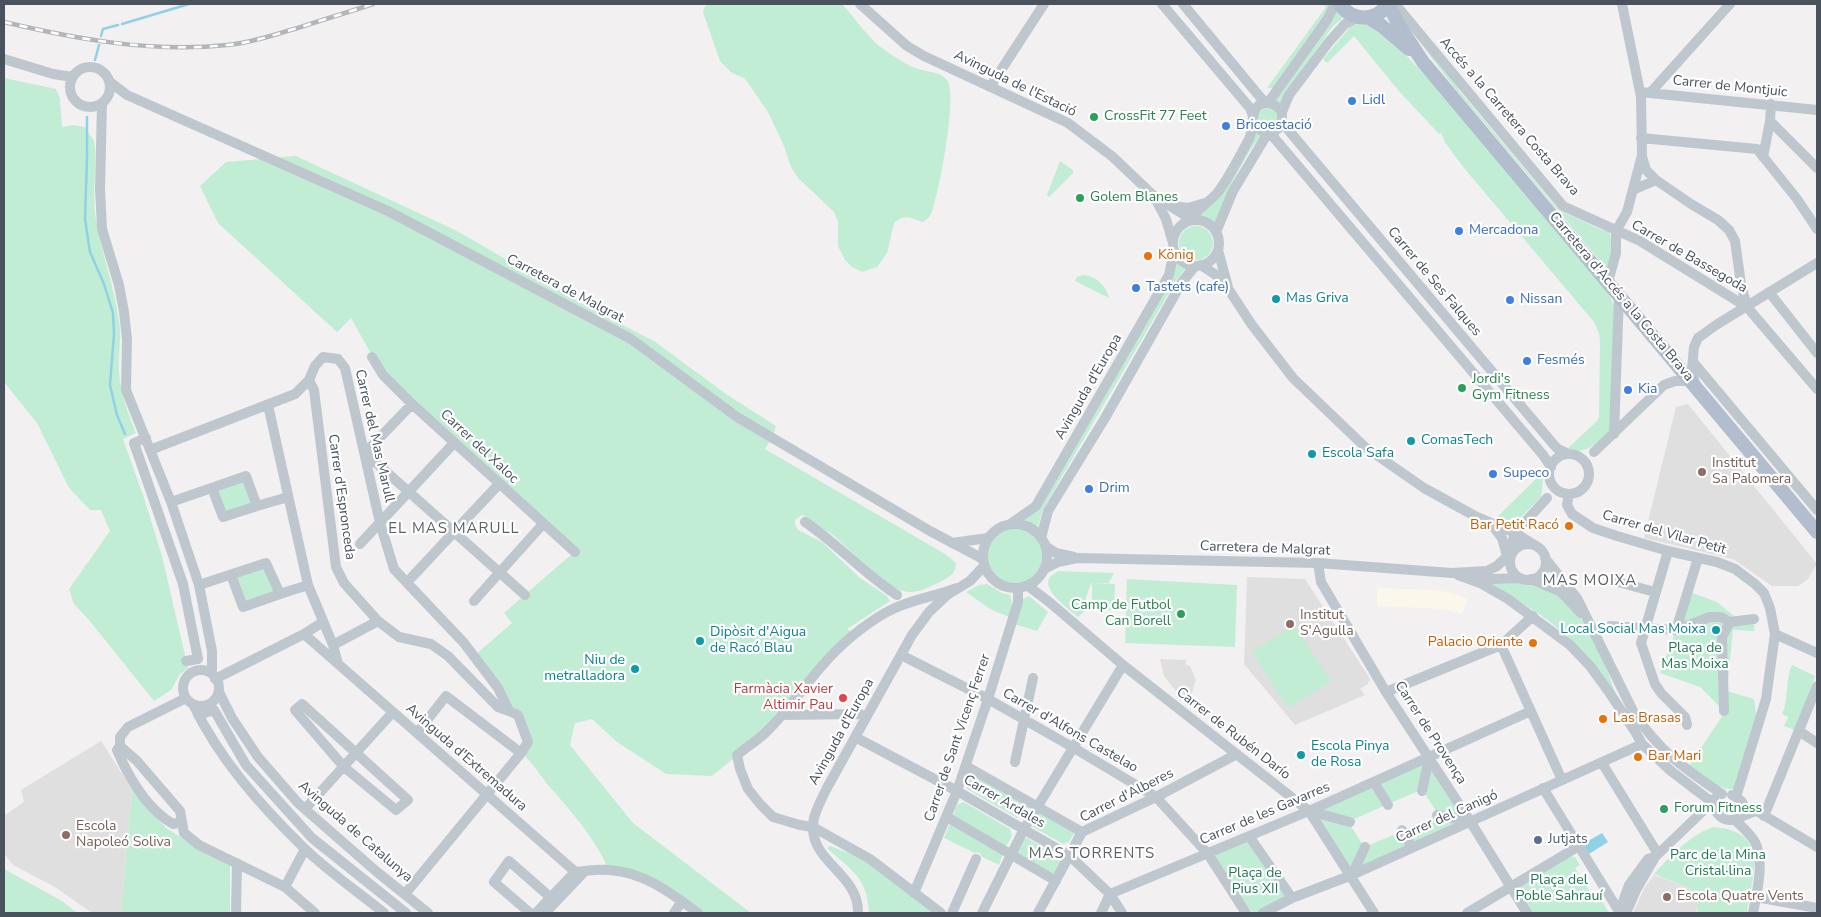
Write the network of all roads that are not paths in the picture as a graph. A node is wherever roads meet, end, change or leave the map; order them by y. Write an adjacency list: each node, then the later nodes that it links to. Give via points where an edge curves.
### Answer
1 (860, 4): 16 (street, Avinguda de l'Estació, via 907,46)
2 (1044, 4): 16 (street)
3 (1162, 4): 26 (street, via 1250,108)
4 (1183, 4): 18 (street)
5 (1335, 4): 17 (street, via 1328,20)
6 (1340, 4): 11 (main road, Carretera d'Accés a la Costa Brava, via 1348,12)
7 (1388, 4): 11 (main road, via 1380,13); 13 (main road, Carretera d'Accés a la Costa Brava)
8 (1395, 4): 42 (street, Accés a la Carretera Costa Brava, via 1563,206)
9 (1622, 4): 19 (street)
10 (1730, 4): 19 (street)
11 (1363, 17): 13 (main road, Carretera d'Accés a la Costa Brava, via 1382,26); 25 (street, via 1345,24 1328,43 1289,95)
12 (4, 59): 14 (street)
13 (1424, 62): 48 (main road, Carretera d'Accés a la Costa Brava)
14 (71, 82): 15 (street, via 81,69 94,67 103,71); 21 (street, via 76,101 86,107)
15 (110, 82): 20 (street, Carretera de Malgrat); 21 (street, via 111,90)
16 (990, 87): 37 (street, Avinguda de l'Estació, via 1068,123 1113,156)
17 (1278, 89): 18 (street, via 1267,95); 22 (street)
18 (1258, 94): 22 (street)
19 (1644, 94): 23 (street, Carrer de Montjuic); 29 (street)
20 (141, 101): 21 (street, Carretera de Malgrat); 90 (street, Carretera de Malgrat, via 388,210 631,339 737,417)
21 (101, 103): 62 (street, via 102,229 124,312 126,390)
22 (1267, 103): 25 (street, via 1275,105); 26 (street, via 1255,110)
23 (1771, 104): 24 (street, Carrer de Montjuic); 27 (street)
24 (1817, 110)
25 (1282, 117): 28 (street, via 1275,131); 67 (street, Carrer de Ses Falques, via 1301,146 1554,445)
26 (1253, 119): 28 (street, via 1257,128); 38 (street, via 1251,136 1223,185)
27 (1770, 121): 33 (street); 34 (street)
28 (1269, 133): 30 (street, Carrer de Ses Falques); 31 (street)
29 (1641, 138): 32 (street); 33 (street, via 1757,149)
30 (1278, 142): 31 (street); 68 (street, Carrer de Ses Falques)
31 (1258, 147): 43 (street, via 1233,191)
32 (1642, 155): 35 (street, via 1646,170); 36 (street)
33 (1763, 157): 41 (street)
34 (1817, 168)
35 (1656, 180): 36 (street); 52 (street, via 1729,230 1735,240)
36 (1633, 190): 42 (street, via 1627,212)
37 (1153, 195): 39 (street, Avinguda de l'Estació); 44 (street, Avinguda de l'Estació, via 1166,219)
38 (1210, 200): 39 (street, via 1188,208); 40 (street)
39 (1169, 205): 40 (street, Avinguda de l'Estació)
40 (1190, 220): 43 (street, via 1210,224); 44 (street, via 1174,233)
41 (1817, 229)
42 (1616, 231): 48 (street, via 1616,253); 52 (street, Carrer de Bassegoda, via 1640,241)
43 (1216, 232): 45 (street)
44 (1173, 247): 47 (street, via 1188,264); 84 (street, Avinguda d'Europa, via 1169,275 1036,506)
45 (1218, 250): 47 (street, via 1208,262); 49 (street)
46 (1817, 262): 50 (street)
47 (1198, 266): 49 (street, via 1216,275); 89 (street, Avinguda d'Europa, via 1182,282 1106,418 1048,512)
48 (1608, 282): 51 (main road, Carretera d'Accés a la Costa Brava)
49 (1229, 290): 81 (street, via 1293,378 1365,447 1424,488)
50 (1769, 292): 52 (street); 53 (street)
51 (1620, 294): 57 (main road, Carretera d'Accés a la Costa Brava); 61 (street)
52 (1747, 307): 55 (street, via 1698,338); 58 (street)
53 (1817, 353)
54 (372, 357): 59 (street, Carrer del Xaloc, via 384,375)
55 (1693, 362): 57 (street); 79 (street)
56 (309, 380): 60 (street, Carrer del Mas Marull, via 295,394); 66 (street, Carrer del Mas Marull, via 323,357 338,359 345,368); 125 (street, Carrer d'Espronceda, via 314,390 336,567 344,583)
57 (1693, 383): 61 (street, via 1675,381 1664,385); 86 (main road, Carretera d'Accés a la Costa Brava)
58 (1817, 389)
59 (412, 404): 63 (street, Carrer del Xaloc); 66 (street)
60 (268, 405): 64 (street, Carrer del Mas Marull); 75 (street)
61 (1614, 434): 65 (street)
62 (146, 438): 64 (street); 138 (street, via 134,443 183,584 198,659)
63 (454, 443): 71 (street, Carrer del Xaloc); 73 (street)
64 (150, 450): 77 (street)
65 (1594, 452): 67 (street); 69 (street)
66 (365, 453): 73 (street); 82 (street, Carrer del Mas Marull)
67 (1574, 455): 68 (street, via 1558,457); 69 (street, Carrer de Ses Falques)
68 (1551, 466): 70 (street)
69 (1588, 468): 74 (street, via 1586,485 1576,493)
70 (1550, 481): 74 (street); 76 (street)
71 (499, 484): 83 (street, Carrer del Xaloc); 85 (street)
72 (212, 488): 77 (street); 78 (street, via 223,517); 78 (street, via 246,476)
73 (409, 492): 82 (street); 85 (street)
74 (1565, 493): 76 (street); 93 (street, Carrer del Vilar Petit, via 1572,514 1594,528)
75 (288, 497): 78 (street); 112 (street)
76 (1547, 498): 87 (street, via 1524,523)
77 (171, 502): 111 (street)
78 (257, 506)
79 (1817, 510)
80 (805, 522): 118 (street, via 879,584)
81 (1489, 522): 87 (street); 98 (street, via 1502,538)
82 (380, 523): 91 (street); 148 (street, Carrer del Mas Marull, via 394,569 464,643 498,688)
83 (543, 524): 94 (street, Carrer del Xaloc); 101 (street)
84 (1010, 524): 88 (street); 89 (street, via 1027,527)
85 (454, 532): 101 (street); 105 (street)
86 (1817, 532)
87 (1518, 535): 92 (street); 98 (street)
88 (988, 538): 90 (street); 99 (street)
89 (1043, 542): 95 (street, Carretera de Malgrat, via 1056,553); 102 (street, via 1047,558)
90 (952, 543): 99 (street, Carretera de Malgrat)
91 (360, 544)
92 (1536, 546): 96 (street); 98 (street, Carretera de Malgrat, via 1525,544 1516,548)
93 (1668, 551): 97 (street, Carrer del Vilar Petit); 115 (street)
94 (575, 552)
95 (1077, 558): 100 (street, Carretera de Malgrat); 102 (street, Carretera de Malgrat, via 1058,562)
96 (1545, 558): 107 (street, via 1541,574); 130 (street, via 1578,598)
97 (1698, 558): 131 (street); 133 (street, Carrer del Vilar Petit, via 1735,569 1764,593)
98 (1509, 561): 103 (street, Carretera de Malgrat, via 1487,571); 106 (street)
99 (983, 562): 108 (street); 109 (street, Avinguda d'Europa)
100 (1318, 564): 103 (street, Carretera de Malgrat); 145 (street, Carrer de Provença, via 1321,582)
101 (501, 573): 117 (street); 120 (street)
102 (1042, 573): 113 (street); 121 (street)
103 (1452, 573): 106 (street, Carretera de Malgrat, via 1495,579); 123 (street, via 1480,583)
104 (231, 575): 111 (street); 116 (street, via 266,563); 116 (street, via 244,607)
105 (412, 577)
106 (1520, 578): 107 (street)
107 (1531, 579): 130 (street, via 1560,592)
108 (993, 580): 109 (street, Avinguda d'Europa); 113 (street, via 1004,587)
109 (970, 581): 114 (street, Avinguda d'Europa)
110 (1618, 582): 115 (street)
111 (199, 585): 141 (street)
112 (308, 585): 116 (street); 126 (street)
113 (1023, 587): 121 (street, Carrer de Rubén Darío); 146 (street, Carrer de Sant Vicenç Ferrer)
114 (957, 588): 119 (street); 137 (street, Avinguda d'Europa, via 930,612)
115 (1655, 592): 129 (street)
116 (280, 594)
117 (525, 595)
118 (897, 595): 119 (street); 122 (street)
119 (915, 600): 122 (street)
120 (474, 601)
121 (1048, 601): 140 (street, Carrer de Rubén Darío)
122 (900, 606): 154 (street, via 854,634 821,666)
123 (1533, 616): 135 (street); 160 (street, via 1570,645 1590,666)
124 (1754, 620): 127 (street)
125 (378, 621): 134 (street); 148 (street, Carrer d'Espronceda, via 399,637 431,644 498,707)
126 (323, 622): 132 (street); 134 (street)
127 (1730, 622): 131 (street, via 1721,617 1710,617); 150 (street, via 1722,638)
128 (1610, 626): 129 (street)
129 (1644, 627): 131 (street); 157 (street, via 1641,643 1652,676)
130 (1593, 629): 152 (street)
131 (1676, 630)
132 (304, 634): 139 (street, Avinguda d'Extremadura); 141 (street)
133 (1774, 634): 136 (street); 182 (street, Carrer del Vilar Petit, via 1766,699)
134 (333, 645): 139 (street)
135 (1501, 645): 145 (street); 149 (street)
136 (1817, 653)
137 (901, 655): 146 (street, Carrer d'Alfons Castelao); 155 (street, Avinguda d'Europa)
138 (186, 662)
139 (339, 664): 151 (street, Avinguda d'Extremadura)
140 (1123, 665): 165 (street); 168 (street, Carrer de Rubén Darío)
141 (214, 676): 144 (street); 147 (street, via 200,670 187,677 184,693)
142 (1033, 678): 156 (street)
143 (1817, 686): 158 (street)
144 (219, 692): 147 (street, via 210,704 201,706); 186 (street, Avinguda de Catalunya, via 258,757)
145 (1386, 692): 169 (street, Carrer de Provença)
146 (988, 699): 156 (street, Carrer d'Alfons Castelao); 172 (street, Carrer de Sant Vicenç Ferrer)
147 (189, 701): 153 (street); 164 (street, via 128,727 120,738)
148 (509, 711): 167 (street, Carrer del Mas Marull, via 518,715 528,742)
149 (1531, 711): 169 (street, Carrer de les Gavarres); 174 (street)
150 (1724, 711)
151 (392, 712): 159 (street, Avinguda d'Extremadura); 166 (street)
152 (1634, 713): 160 (street); 179 (street, via 1662,750)
153 (198, 715): 206 (street, via 220,752 252,793); 229 (street, Avinguda de Catalunya, via 214,710 246,765 312,838)
154 (782, 715): 155 (street, via 860,714); 197 (street, via 758,740 737,755 740,770 748,789 773,817)
155 (866, 717): 161 (street, Avinguda d'Europa)
156 (1024, 720): 165 (street, Carrer d'Alfons Castelao); 170 (street)
157 (1688, 725)
158 (1799, 731): 162 (street); 189 (street)
159 (417, 733): 167 (street, via 446,696); 180 (street, Avinguda d'Extremadura)
160 (1636, 733): 163 (street)
161 (854, 738): 177 (street, Carrer Ardales); 197 (street, Avinguda d'Europa, via 818,807)
162 (1817, 743)
163 (1642, 744): 171 (street, Carrer del Canigó); 183 (street)
164 (120, 746): 194 (street, via 180,811); 194 (street, via 118,750 122,761 141,794 164,819 173,824)
165 (1074, 748): 181 (street, Carrer d'Alfons Castelao); 184 (street)
166 (356, 752): 173 (street); 173 (street, via 408,800 396,810); 173 (street, via 302,704 295,710)
167 (521, 753): 180 (street)
168 (1237, 754): 181 (street, Carrer d'Alberes); 187 (street, Carrer de Rubén Darío)
169 (1429, 758): 175 (street, Carrer de les Gavarres); 178 (street); 193 (street, Carrer de Provença)
170 (1015, 762)
171 (1602, 763): 174 (street, Carrer del Canigó); 210 (street)
172 (966, 766): 177 (street, Carrer de Sant Vicenç Ferrer); 184 (street)
173 (344, 767): 186 (street)
174 (1562, 780): 176 (street, Carrer del Canigó)
175 (1374, 782): 185 (street); 187 (street, Carrer de les Gavarres)
176 (1544, 788): 193 (street, Carrer del Canigó); 202 (street)
177 (958, 791): 190 (street, Carrer de Sant Vicenç Ferrer); 198 (street, Carrer Ardales)
178 (1422, 791)
179 (1722, 794): 182 (street); 183 (street)
180 (486, 795): 213 (street, Avinguda d'Extremadura); 219 (street)
181 (1156, 797): 200 (street, Carrer d'Alberes); 208 (street, Carrer d'Alfons Castelao)
182 (1739, 800): 189 (street); 192 (street, via 1745,810)
183 (1713, 803): 191 (street); 196 (street)
184 (1038, 806): 198 (street); 200 (street)
185 (1388, 806)
186 (305, 809): 219 (street, Avinguda de Catalunya)
187 (1309, 810): 195 (street); 201 (street, Carrer de les Gavarres); 214 (street, Carrer de Rubén Darío)
188 (1437, 814): 193 (street)
189 (1760, 814): 192 (street); 203 (street)
190 (947, 817): 207 (street); 218 (street, Carrer de Sant Vicenç Ferrer)
191 (1721, 817): 192 (street, via 1726,820); 196 (street)
192 (1739, 818): 222 (street, via 1758,852)
193 (1470, 821): 205 (street, Carrer del Canigó); 216 (street, Carrer de Provença)
194 (182, 822): 212 (street, via 184,833 199,845)
195 (1350, 822)
196 (1691, 824): 210 (street)
197 (813, 827): 218 (street, via 870,859); 236 (street, via 818,850 851,886)
198 (1024, 829): 207 (street); 209 (street, Carrer Ardales)
199 (1402, 830): 205 (street)
200 (1082, 832): 209 (street, Carrer d'Alberes)
201 (1249, 836): 208 (street, Carrer de les Gavarres); 223 (street)
202 (1579, 846): 216 (street); 248 (street)
203 (1817, 846)
204 (1365, 847): 214 (street)
205 (1412, 848): 214 (street, Carrer del Canigó)
206 (305, 849): 217 (street); 228 (street)
207 (1011, 853): 215 (street); 239 (street)
208 (1208, 854): 220 (street, Carrer de les Gavarres); 243 (street, Carrer d'Alfons Castelao)
209 (1070, 856): 215 (street, Carrer d'Alberes); 220 (street, Carrer Ardales)
210 (1656, 856): 248 (street, via 1648,859 1630,885)
211 (976, 859): 238 (street)
212 (237, 863): 217 (street); 226 (street)
213 (582, 872): 221 (street); 224 (street, via 609,870 642,877); 233 (street)
214 (1352, 875): 223 (street, Carrer del Canigó); 245 (street, Carrer de Rubén Darío)
215 (1056, 881): 240 (street, Carrer d'Alberes)
216 (1511, 886): 246 (street); 247 (street, Carrer de Provença)
217 (285, 887): 227 (street)
218 (914, 893): 237 (street)
219 (405, 894): 230 (street, Avinguda de Catalunya)
220 (1110, 894): 241 (street); 242 (street, Carrer Ardales)
221 (550, 897): 231 (street, via 509,861 494,882); 232 (street)
222 (1756, 897): 225 (street); 249 (street)
223 (1292, 898): 244 (street, Carrer del Canigó)
224 (682, 902): 234 (street); 235 (street)
225 (1817, 908)
226 (236, 913)
227 (315, 913)
228 (384, 913)
229 (406, 913)
230 (428, 913)
231 (530, 913)
232 (536, 913)
233 (545, 913)
234 (674, 913)
235 (698, 913)
236 (858, 913)
237 (941, 913)
238 (952, 913)
239 (982, 913)
240 (1038, 913)
241 (1101, 913)
242 (1122, 913)
243 (1246, 913)
244 (1262, 913)
245 (1374, 913)
246 (1467, 913)
247 (1527, 913)
248 (1621, 913)
249 (1753, 913)

